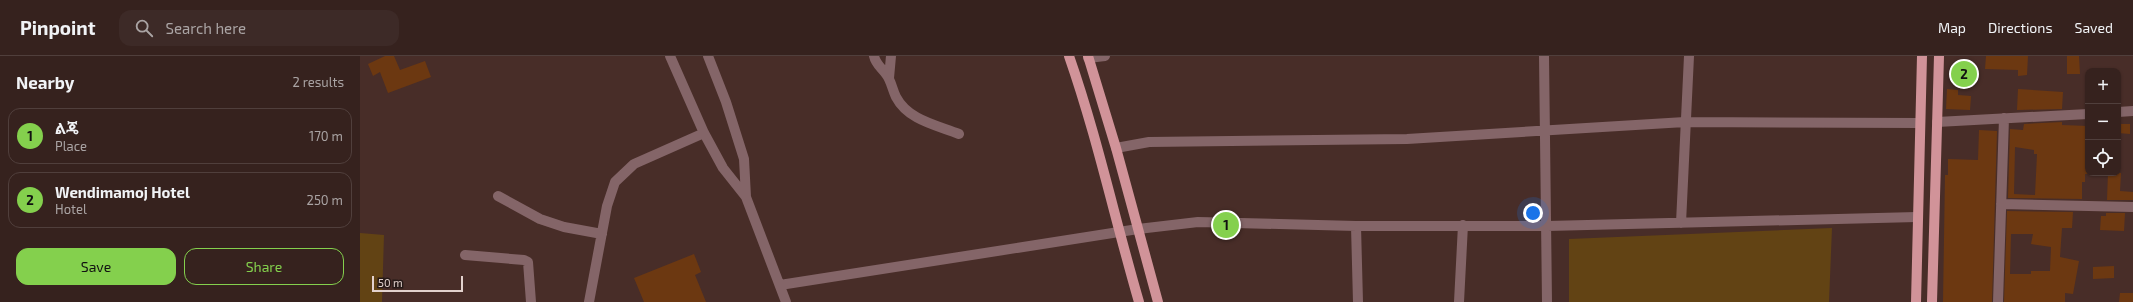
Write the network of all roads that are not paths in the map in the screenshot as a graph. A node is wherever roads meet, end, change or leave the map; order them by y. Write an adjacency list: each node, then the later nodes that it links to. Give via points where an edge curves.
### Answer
1 (670, 56): 21 (street)
2 (708, 56): 25 (street, via 744,159)
3 (874, 56): 12 (street)
4 (891, 56): 12 (street)
5 (1068, 56): 34 (main road, via 1095,140)
6 (1105, 56): 11 (street)
7 (1544, 56): 20 (street)
8 (1689, 56): 17 (street)
9 (1922, 56): 19 (main road)
10 (1939, 56): 18 (main road)
11 (1088, 57): 23 (main road)
12 (889, 78): 22 (street, via 896,97 909,113)
13 (2133, 111): 14 (street)
14 (2121, 112)
15 (2085, 114): 16 (street)
16 (2004, 118): 18 (street); 26 (street)
17 (1685, 122): 19 (street); 20 (street); 29 (street)
18 (1937, 122): 47 (main road)
19 (1920, 123): 28 (main road)
20 (1545, 132): 23 (street, via 1407,139 1149,142); 32 (street)
21 (704, 133): 25 (street, via 723,168); 35 (street, via 634,164 616,182 607,206)
22 (959, 134)
23 (1116, 148): 33 (main road)
24 (498, 196): 35 (street, via 540,219 564,227)
25 (746, 197): 37 (street)
26 (2001, 204): 27 (street); 48 (street)
27 (2133, 207)
28 (1917, 217): 29 (street); 46 (main road)
29 (1681, 223): 32 (street)
30 (1463, 225): 31 (street); 32 (street); 44 (street)
31 (1356, 226): 33 (street, via 1198,222); 43 (street)
32 (1547, 226): 45 (street)
33 (1138, 229): 34 (street); 42 (main road)
34 (1119, 233): 37 (street); 41 (main road)
35 (602, 234): 39 (street)
36 (465, 255): 38 (street, via 528,262)
37 (780, 285): 40 (street)
38 (530, 302)
39 (589, 302)
40 (786, 302)
41 (1139, 302)
42 (1158, 302)
43 (1358, 302)
44 (1459, 302)
45 (1547, 302)
46 (1916, 302)
47 (1932, 302)
48 (1998, 302)

